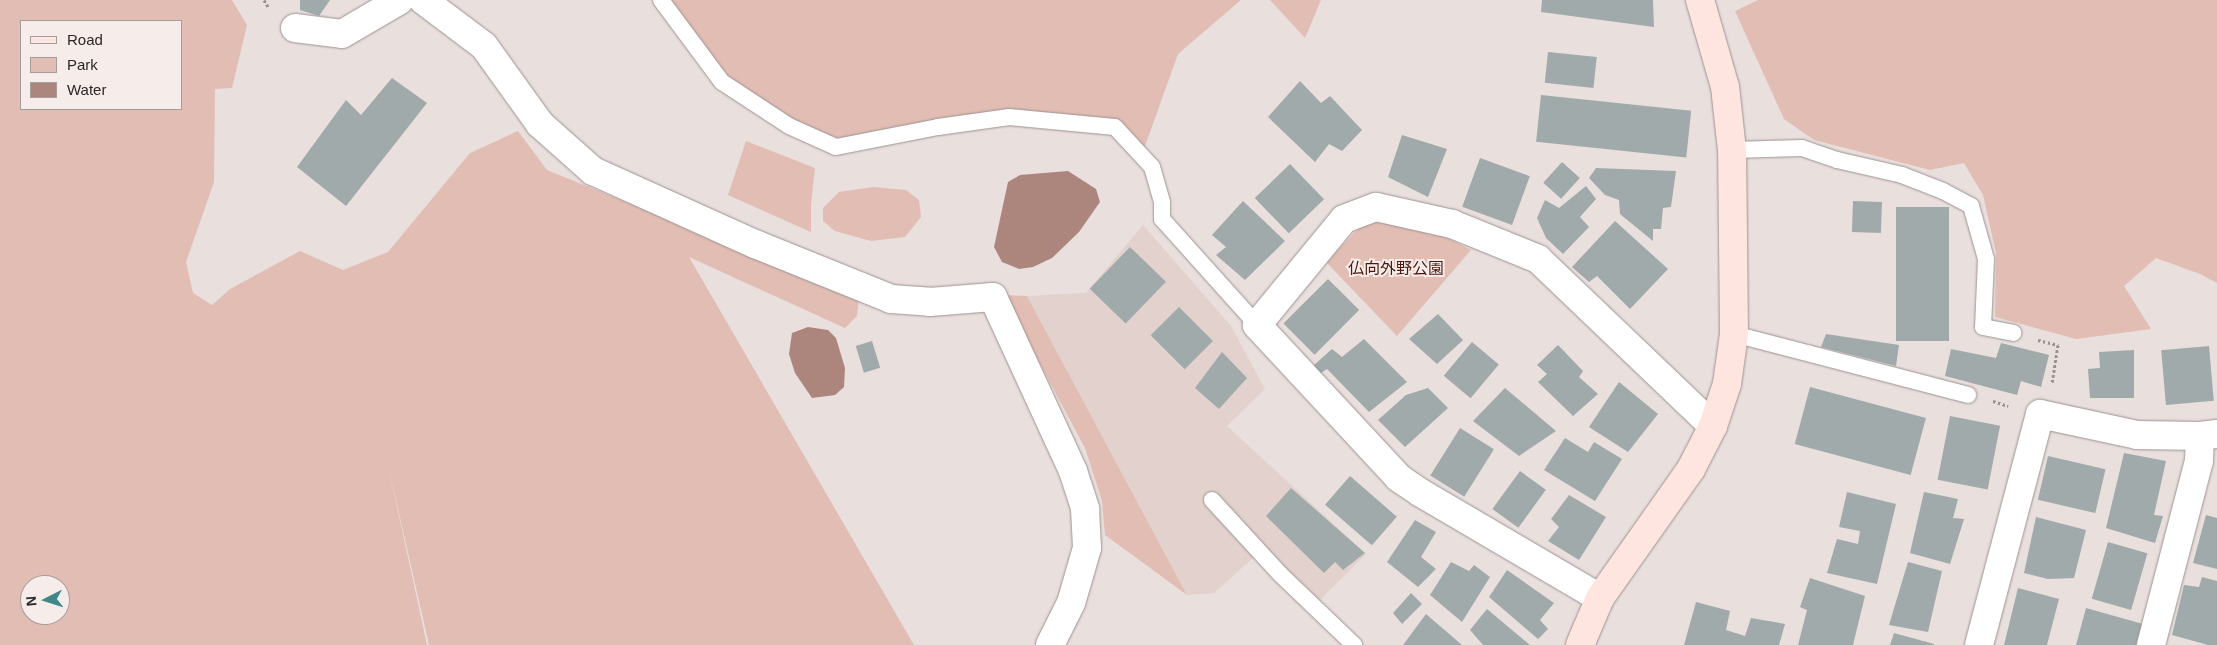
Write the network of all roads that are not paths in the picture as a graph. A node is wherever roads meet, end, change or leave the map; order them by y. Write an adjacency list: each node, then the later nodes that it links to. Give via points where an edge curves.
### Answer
1 (400, 0): 5 (street, via 342,34)
2 (423, 0): 15 (street, via 484,46 540,124 592,171 755,244 891,299 930,302 993,296 1073,471 1085,508 1086,548 1071,602)
3 (661, 0): 7 (lane, via 722,82 789,126 836,147 1008,117 1115,127 1152,167 1162,203 1162,219)
4 (1700, 0): 6 (street, via 1725,87)
5 (295, 28)
6 (1732, 150): 8 (lane, via 1802,148 1902,175 1971,206 1986,259 1983,326); 9 (street)
7 (1257, 325): 11 (street, via 1344,219 1376,207 1452,224 1538,259); 14 (street, via 1399,478)
8 (2013, 333)
9 (1734, 334): 10 (lane); 11 (street, via 1727,384)
10 (1968, 395)
11 (1713, 426): 14 (street, via 1690,469)
12 (2209, 435): 18 (street, via 2137,435 2040,414); 19 (street, via 2199,461)
13 (1212, 500): 16 (lane, via 1280,574)
14 (1600, 598): 17 (street)
15 (1050, 645)
16 (1354, 645)
17 (1580, 645)
18 (1979, 645)
19 (2151, 645)

